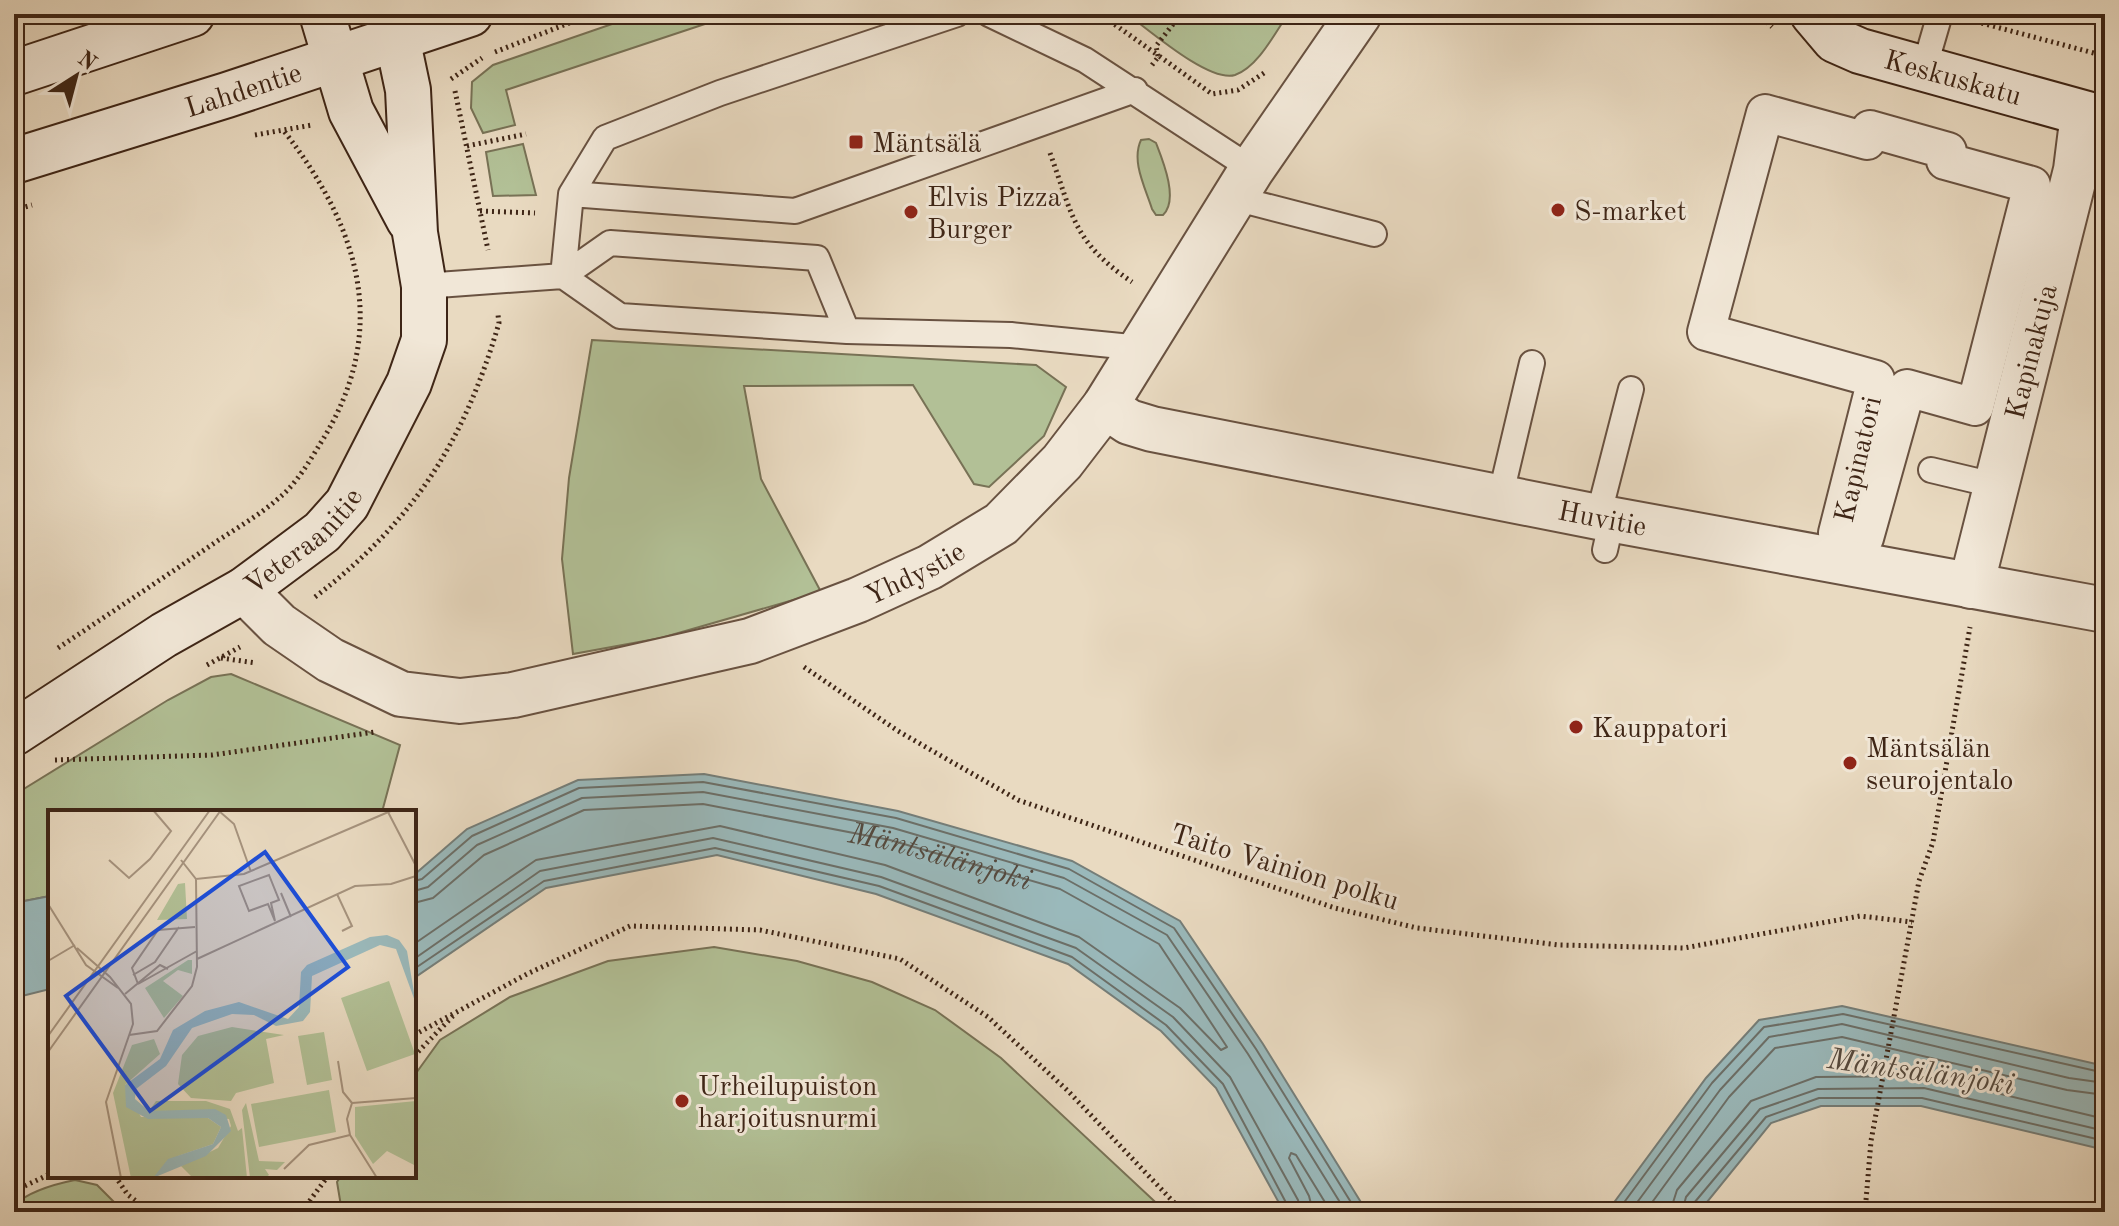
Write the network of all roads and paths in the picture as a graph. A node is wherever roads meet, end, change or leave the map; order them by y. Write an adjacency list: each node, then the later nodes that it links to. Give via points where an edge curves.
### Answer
1 (192, 14): 16 (street)
2 (322, 14): 14 (street, Veteraanitie)
3 (470, 14): 12 (street, Lahdentie)
4 (957, 14): 26 (lane, via 720,93 605,138)
5 (989, 14): 17 (lane)
6 (1100, 14): 7 (path, via 1159,56 1156,46)
7 (1181, 14)
8 (1359, 14): 25 (street, Yhdystie)
9 (1813, 14): 15 (street, Keskuskatu, via 1835,40)
10 (1940, 14): 15 (lane)
11 (1964, 18): 13 (path)
12 (394, 25): 14 (street, Lahdentie); 27 (street, Veteraanitie, via 408,90)
13 (2105, 56)
14 (335, 58): 23 (street, Lahdentie); 27 (street, Veteraanitie, via 351,111)
15 (1924, 69): 18 (street, Keskuskatu)
16 (14, 73)
17 (1135, 90): 25 (lane); 26 (lane, via 795,211)
18 (2094, 117): 38 (street, Kapinakuja)
19 (284, 131): 44 (path, via 326,198 351,250 361,291 356,370 340,412 282,496)
20 (526, 134): 22 (path)
21 (1047, 144): 31 (path, via 1079,234 1099,260)
22 (467, 146)
23 (14, 161)
24 (1945, 161): 24 (street, Kapinatori, via 2032,185 1975,407 1907,388 1865,538 1837,533 1876,379 1706,332 1765,113 1867,141 1870,129 1948,151)
25 (1243, 184): 28 (lane); 31 (street, Yhdystie)
26 (571, 194): 29 (lane)
27 (415, 233): 30 (street, Veteraanitie)
28 (1374, 234)
29 (563, 276): 30 (lane); 32 (lane, via 620,316); 32 (lane, via 610,243 817,258)
30 (424, 286): 42 (street, Veteraanitie, via 424,340 409,383 347,504 322,532)
31 (1167, 305): 33 (street, Yhdystie)
32 (847, 331): 33 (lane, via 1011,335)
33 (1141, 348): 36 (street, Yhdystie)
34 (1532, 363): 39 (lane)
35 (1631, 389): 40 (lane)
36 (1105, 406): 39 (street, Huvitie, via 1152,429); 42 (street, Yhdystie, via 1062,462 1001,524 930,567 750,641 513,695 460,701 401,694 330,660 279,625)
37 (1931, 470): 38 (lane)
38 (1994, 485): 41 (street, Kapinakuja)
39 (1500, 498): 40 (street, Huvitie)
40 (1605, 529): 41 (street, Huvitie)
41 (1979, 588): 43 (street, Huvitie); 50 (path, via 1933,842)
42 (244, 590): 49 (street, Veteraanitie, via 164,635)
43 (2105, 610)
44 (52, 651)
45 (221, 658): 47 (path, via 256,663)
46 (799, 664): 50 (path, Taito Vainion polku, via 898,731 1018,800 1335,908 1417,928 1559,945 1684,948 1860,916)
47 (267, 671)
48 (389, 729): 49 (path, via 212,755)
49 (30, 746)
50 (1912, 922): 62 (path, via 1871,1141)
51 (456, 1012): 52 (path); 53 (path); 61 (path, via 630,926 760,930 900,959 988,1017 1068,1091)
52 (416, 1034)
53 (416, 1054)
54 (48, 1175): 57 (path)
55 (116, 1178): 59 (path)
56 (327, 1178): 60 (path, via 308,1203)
57 (14, 1191)
58 (2105, 1209): 63 (path, via 2042,1207)
59 (151, 1212)
60 (311, 1212)
61 (1183, 1212)
62 (1865, 1212)
63 (2027, 1212)

